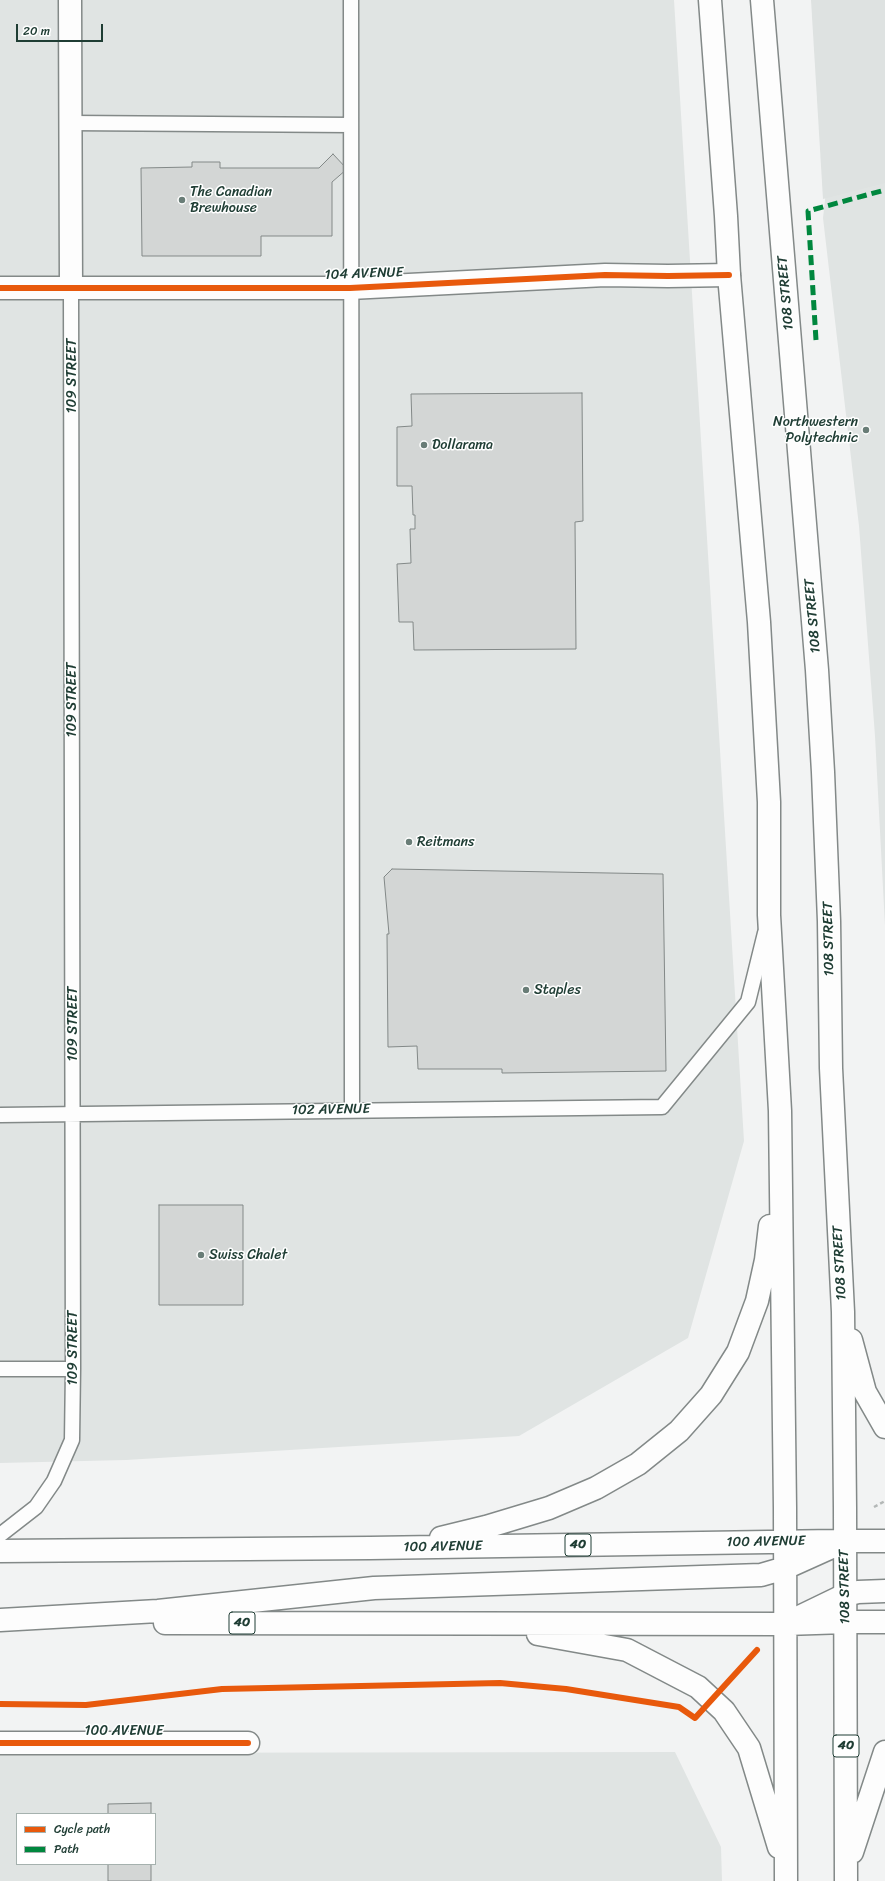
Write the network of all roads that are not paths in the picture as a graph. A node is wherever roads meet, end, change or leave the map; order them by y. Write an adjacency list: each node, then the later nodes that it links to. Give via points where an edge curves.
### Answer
1 (70, 0): 5 (main road, 109 STREET)
2 (351, 0): 6 (lane)
3 (710, 0): 7 (main road)
4 (762, 0): 16 (main road, 108 STREET, via 817,670 829,921 831,1068)
5 (70, 123): 6 (lane); 8 (main road, 109 STREET)
6 (351, 125): 10 (lane)
7 (729, 275): 10 (main road, 104 AVENUE, via 605,275); 11 (main road, via 759,622 769,802)
8 (71, 287): 9 (main road, 104 AVENUE); 10 (main road, 104 AVENUE); 14 (lane, 109 STREET)
9 (0, 288)
10 (350, 288): 12 (lane)
11 (769, 915): 12 (lane, 102 AVENUE, via 748,1002 662,1107); 13 (main road)
12 (352, 1110): 14 (lane, 102 AVENUE)
13 (780, 1111): 23 (main road); 24 (main road, via 766,1260 757,1301 738,1352 710,1396 679,1430 638,1464 596,1488 549,1508 443,1538)
14 (72, 1114): 15 (lane, 102 AVENUE); 18 (lane, 109 STREET)
15 (0, 1115)
16 (843, 1312): 19 (main road, via 866,1392); 21 (main road, 108 STREET)
17 (0, 1369): 18 (lane)
18 (73, 1369): 20 (lane, 109 STREET, via 72,1440 54,1481 36,1508)
19 (885, 1427)
20 (0, 1534)
21 (845, 1541): 22 (main road, 100 AVENUE); 23 (main road, 100 AVENUE / 40); 26 (main road); 28 (main road, 108 STREET / 40)
22 (885, 1541)
23 (785, 1542): 24 (main road, 100 AVENUE / 40); 26 (main road)
24 (370, 1548): 25 (main road, 100 AVENUE / 40)
25 (0, 1551)
26 (785, 1568): 29 (main road, via 761,1575 374,1588 158,1611); 33 (main road)
27 (885, 1591): 28 (main road)
28 (845, 1595): 30 (main road, 108 STREET / 40); 33 (main road)
29 (0, 1621): 32 (main road, 40)
30 (846, 1622): 31 (main road); 33 (main road); 38 (main road, 108 STREET / 40)
31 (885, 1622)
32 (484, 1624): 33 (main road); 37 (main road, via 627,1650 698,1687 724,1710 749,1748)
33 (785, 1624): 37 (main road)
34 (0, 1743): 35 (main road, 100 AVENUE)
35 (248, 1743)
36 (885, 1752): 38 (main road)
37 (786, 1875)
38 (846, 1876)

